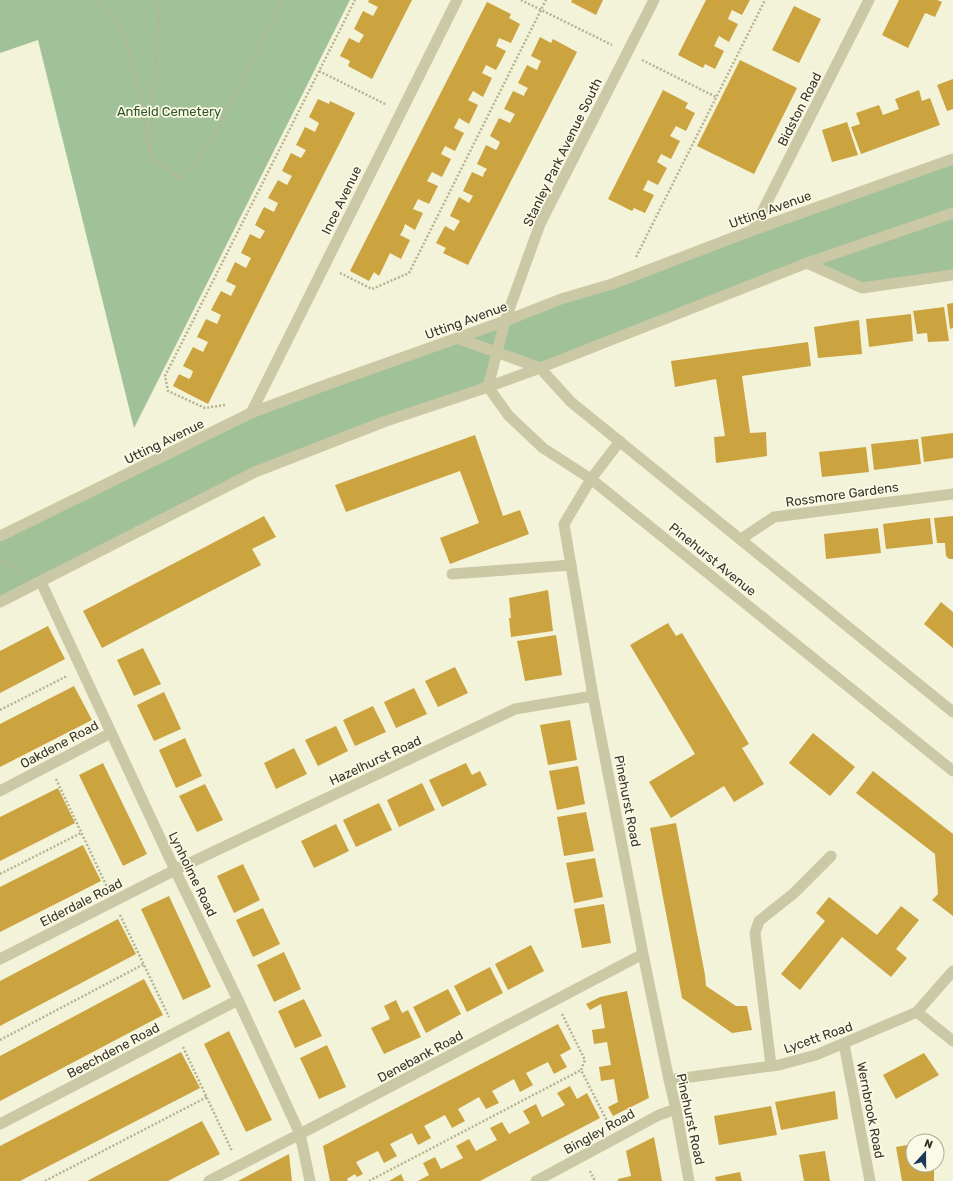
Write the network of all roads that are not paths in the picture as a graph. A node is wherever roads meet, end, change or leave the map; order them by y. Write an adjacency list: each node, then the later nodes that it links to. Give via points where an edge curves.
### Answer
1 (457, 0): 14 (street, Ince Avenue)
2 (654, 0): 9 (street, Stanley Park Avenue South, via 540,224)
3 (869, 0): 6 (street, Bidston Road)
4 (953, 159): 6 (street, Utting Avenue)
5 (953, 213): 7 (street)
6 (753, 230): 9 (street, Utting Avenue, via 612,284 561,299)
7 (807, 263): 8 (street, via 862,288); 12 (street)
8 (953, 275)
9 (505, 321): 10 (street, Utting Avenue); 11 (street)
10 (457, 338): 11 (street); 14 (street, Utting Avenue)
11 (497, 353): 12 (street); 13 (street)
12 (540, 368): 13 (street); 15 (street, via 571,402)
13 (488, 387): 16 (street, Pinehurst Avenue, via 509,416 543,448); 22 (street, via 386,421 255,472)
14 (251, 413): 18 (street, Utting Avenue)
15 (620, 441): 16 (street, Pinehurst Road); 19 (street)
16 (591, 479): 20 (street, Pinehurst Road, via 564,524); 27 (street, Pinehurst Avenue)
17 (953, 494): 19 (street, Rossmore Gardens, via 774,517)
18 (0, 536)
19 (741, 539): 25 (street)
20 (571, 565): 21 (street); 24 (street, Pinehurst Road)
21 (452, 574)
22 (41, 582): 23 (street); 26 (street, Lynholme Road)
23 (0, 602)
24 (593, 696): 30 (street, Hazelhurst Road, via 515,709); 31 (street, Pinehurst Road)
25 (953, 712)
26 (111, 733): 28 (street, Oakdene Road); 30 (street, Lynholme Road)
27 (953, 771)
28 (0, 791)
29 (831, 856): 38 (street, via 793,894 759,921 755,932)
30 (175, 870): 32 (street, Elderdale Road); 34 (street, Lynholme Road)
31 (643, 954): 39 (street, Pinehurst Road); 42 (street, Denebank Road)
32 (0, 959)
33 (953, 971): 35 (street, Lycett Road)
34 (238, 1000): 41 (street, Beechdene Road); 42 (street, Lynholme Road)
35 (918, 1012): 36 (street); 37 (street, Lycett Road)
36 (953, 1041)
37 (844, 1044): 38 (street, Lycett Road, via 816,1055); 47 (street, Wernbrook Road)
38 (771, 1066): 39 (street, Lycett Road)
39 (669, 1080): 40 (street, Pinehurst Road)
40 (676, 1109): 45 (street, Bingley Road, via 659,1114); 46 (street, Pinehurst Road)
41 (0, 1124)
42 (300, 1134): 43 (street, Denebank Road); 44 (street, Lynholme Road)
43 (209, 1181)
44 (310, 1181)
45 (536, 1181)
46 (690, 1181)
47 (870, 1181)

